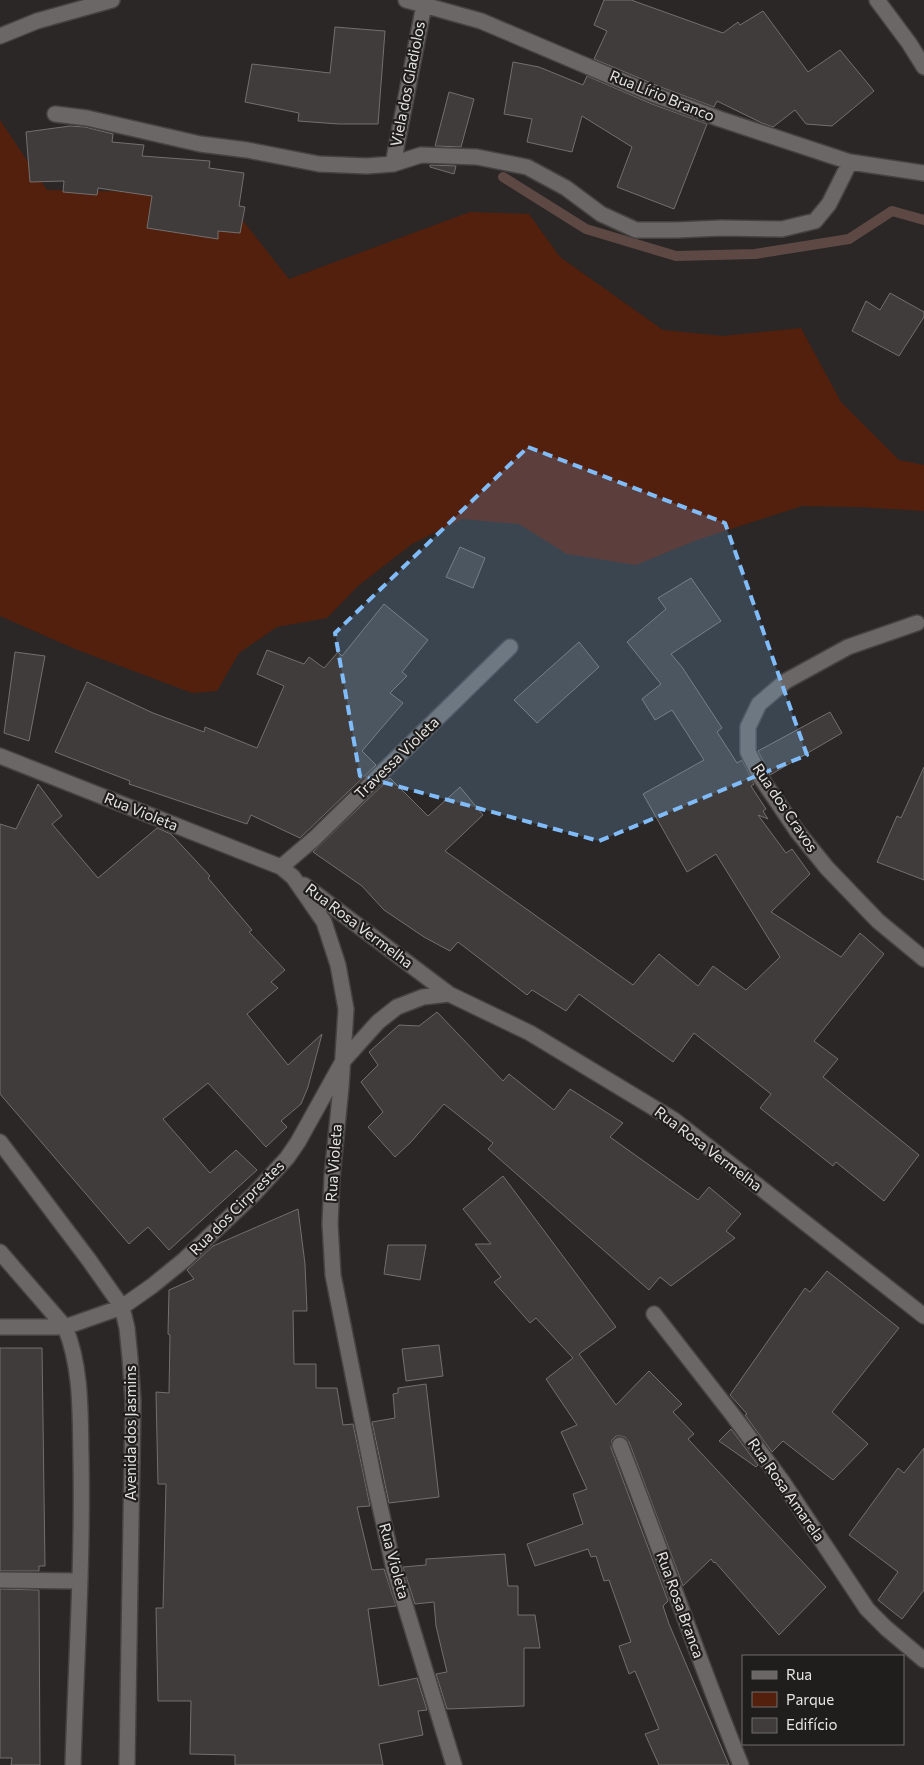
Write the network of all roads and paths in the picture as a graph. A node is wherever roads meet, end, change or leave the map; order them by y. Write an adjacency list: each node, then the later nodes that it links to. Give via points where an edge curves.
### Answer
1 (112, 0): 5 (street, via 37,21)
2 (406, 0): 4 (street, Rua Lírio Branco)
3 (877, 0): 6 (street)
4 (424, 5): 8 (street, Rua Lírio Branco, via 481,21 656,95); 9 (street, Viela dos Gladiolos)
5 (0, 36)
6 (924, 67)
7 (55, 114): 9 (street, via 319,164)
8 (850, 162): 9 (street, via 830,204 814,221 782,229 677,230 636,230 600,214 566,188 527,167 477,157 421,155); 10 (street, Rua Lírio Branco)
9 (393, 164)
10 (924, 174)
11 (917, 623): 15 (street, Rua dos Cravos, via 848,647 786,681 759,704 748,727 748,752 761,778 827,868 878,921)
12 (510, 647): 14 (street, Travessa Violeta, via 315,838)
13 (0, 756): 14 (street, Rua Violeta)
14 (287, 872): 16 (street, Rua Rosa Vermelha); 17 (street, Rua Violeta, via 324,922 338,965 346,1009)
15 (924, 959)
16 (450, 994): 17 (street, via 424,997 397,1007 378,1022); 22 (street, Rua Rosa Vermelha, via 530,1033 674,1120)
17 (343, 1061): 20 (street, Rua dos Cirprestes, via 287,1158 184,1260); 31 (street, Rua Violeta, via 332,1177 333,1275 394,1570)
18 (0, 1142): 20 (street, Avenida dos Jasmins)
19 (0, 1252): 23 (street)
20 (122, 1307): 23 (street, Rua dos Cirprestes); 30 (street, Avenida dos Jasmins, via 129,1342 133,1401)
21 (654, 1314): 28 (street, Rua Rosa Amarela, via 782,1481 867,1610)
22 (924, 1316)
23 (65, 1327): 24 (street, Rua dos Cirprestes); 27 (street, via 71,1340 80,1391 82,1517)
24 (0, 1328)
25 (620, 1445): 32 (street, Rua Rosa Branca)
26 (0, 1580): 27 (street)
27 (79, 1581): 29 (street)
28 (924, 1660)
29 (73, 1765)
30 (128, 1765)
31 (454, 1765)
32 (741, 1765)

